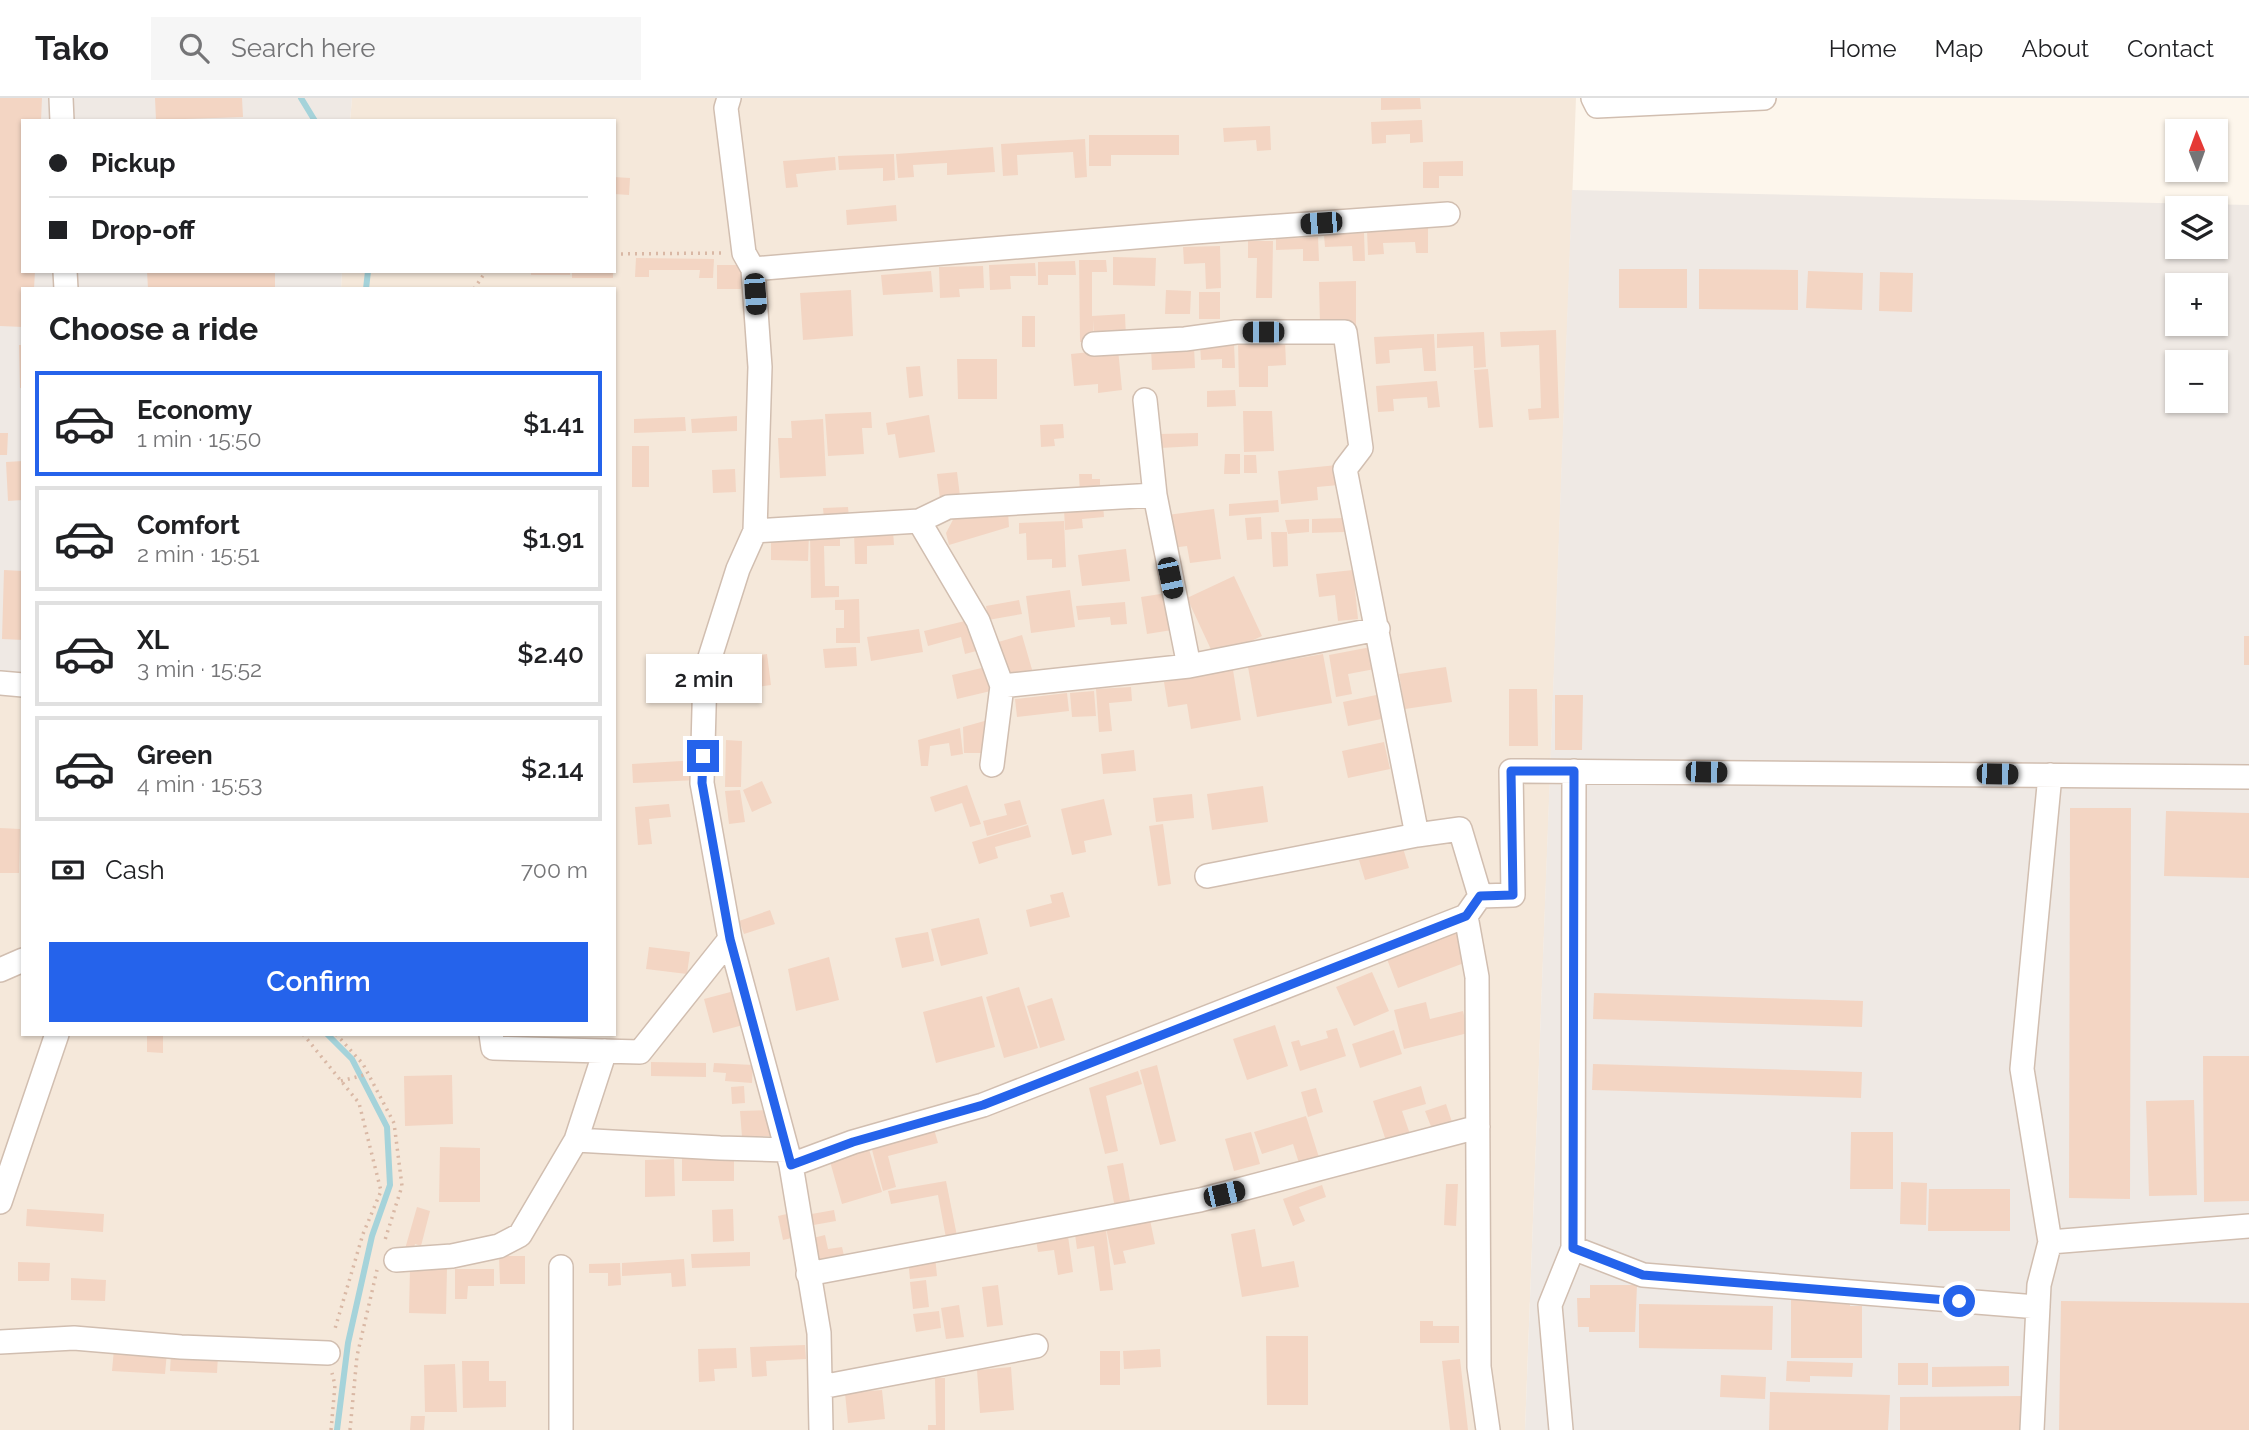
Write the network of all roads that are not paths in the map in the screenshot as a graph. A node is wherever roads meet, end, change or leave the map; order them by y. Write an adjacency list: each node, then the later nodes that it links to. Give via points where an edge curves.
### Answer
1 (61, 98): 5 (street)
2 (729, 98): 7 (street, via 726,108)
3 (1594, 98): 4 (street, via 1597,106)
4 (1764, 98)
5 (62, 119)
6 (1448, 214): 7 (street)
7 (749, 261): 12 (street, via 760,367)
8 (1094, 344): 13 (street, via 1236,332 1345,332 1361,448 1345,469)
9 (1145, 400): 10 (street)
10 (1155, 495): 11 (street, via 948,507); 14 (street)
11 (919, 521): 12 (street); 17 (street, via 978,621)
12 (755, 531): 26 (street, via 705,673 702,783)
13 (1378, 629): 14 (street); 22 (street)
14 (1189, 666): 17 (street)
15 (0, 683): 16 (street)
16 (21, 685)
17 (1002, 686): 18 (street)
18 (992, 765)
19 (1574, 771): 20 (street); 24 (street, via 1511,771 1513,895); 38 (street)
20 (2050, 775): 21 (street); 37 (street, via 2022,1069)
21 (2249, 777)
22 (1417, 835): 23 (street); 24 (street, via 1460,829)
23 (1207, 876)
24 (1480, 896): 25 (street)
25 (1466, 916): 32 (street, via 1477,977); 34 (street, via 983,1105)
26 (730, 939): 31 (street, via 640,1052); 34 (street)
27 (21, 961): 28 (street)
28 (0, 970)
29 (56, 1036): 35 (street)
30 (491, 1036): 31 (street, via 493,1048)
31 (605, 1051): 33 (street)
32 (1478, 1127): 41 (street, via 1200,1200); 49 (street, via 1479,1367)
33 (576, 1140): 34 (street); 39 (street, via 520,1235 499,1246 452,1256)
34 (789, 1158): 41 (street)
35 (0, 1202)
36 (2249, 1226): 37 (street)
37 (2050, 1242): 42 (street)
38 (1573, 1248): 42 (street, via 1643,1275); 50 (street, via 1550,1305)
39 (386, 1257)
40 (561, 1267): 47 (street)
41 (808, 1273): 46 (street, via 819,1334)
42 (2038, 1307): 51 (street)
43 (0, 1342): 45 (street, via 74,1338)
44 (1035, 1346): 46 (street)
45 (328, 1353)
46 (821, 1387): 48 (street)
47 (561, 1430)
48 (821, 1430)
49 (1488, 1430)
50 (1561, 1430)
51 (2032, 1430)

